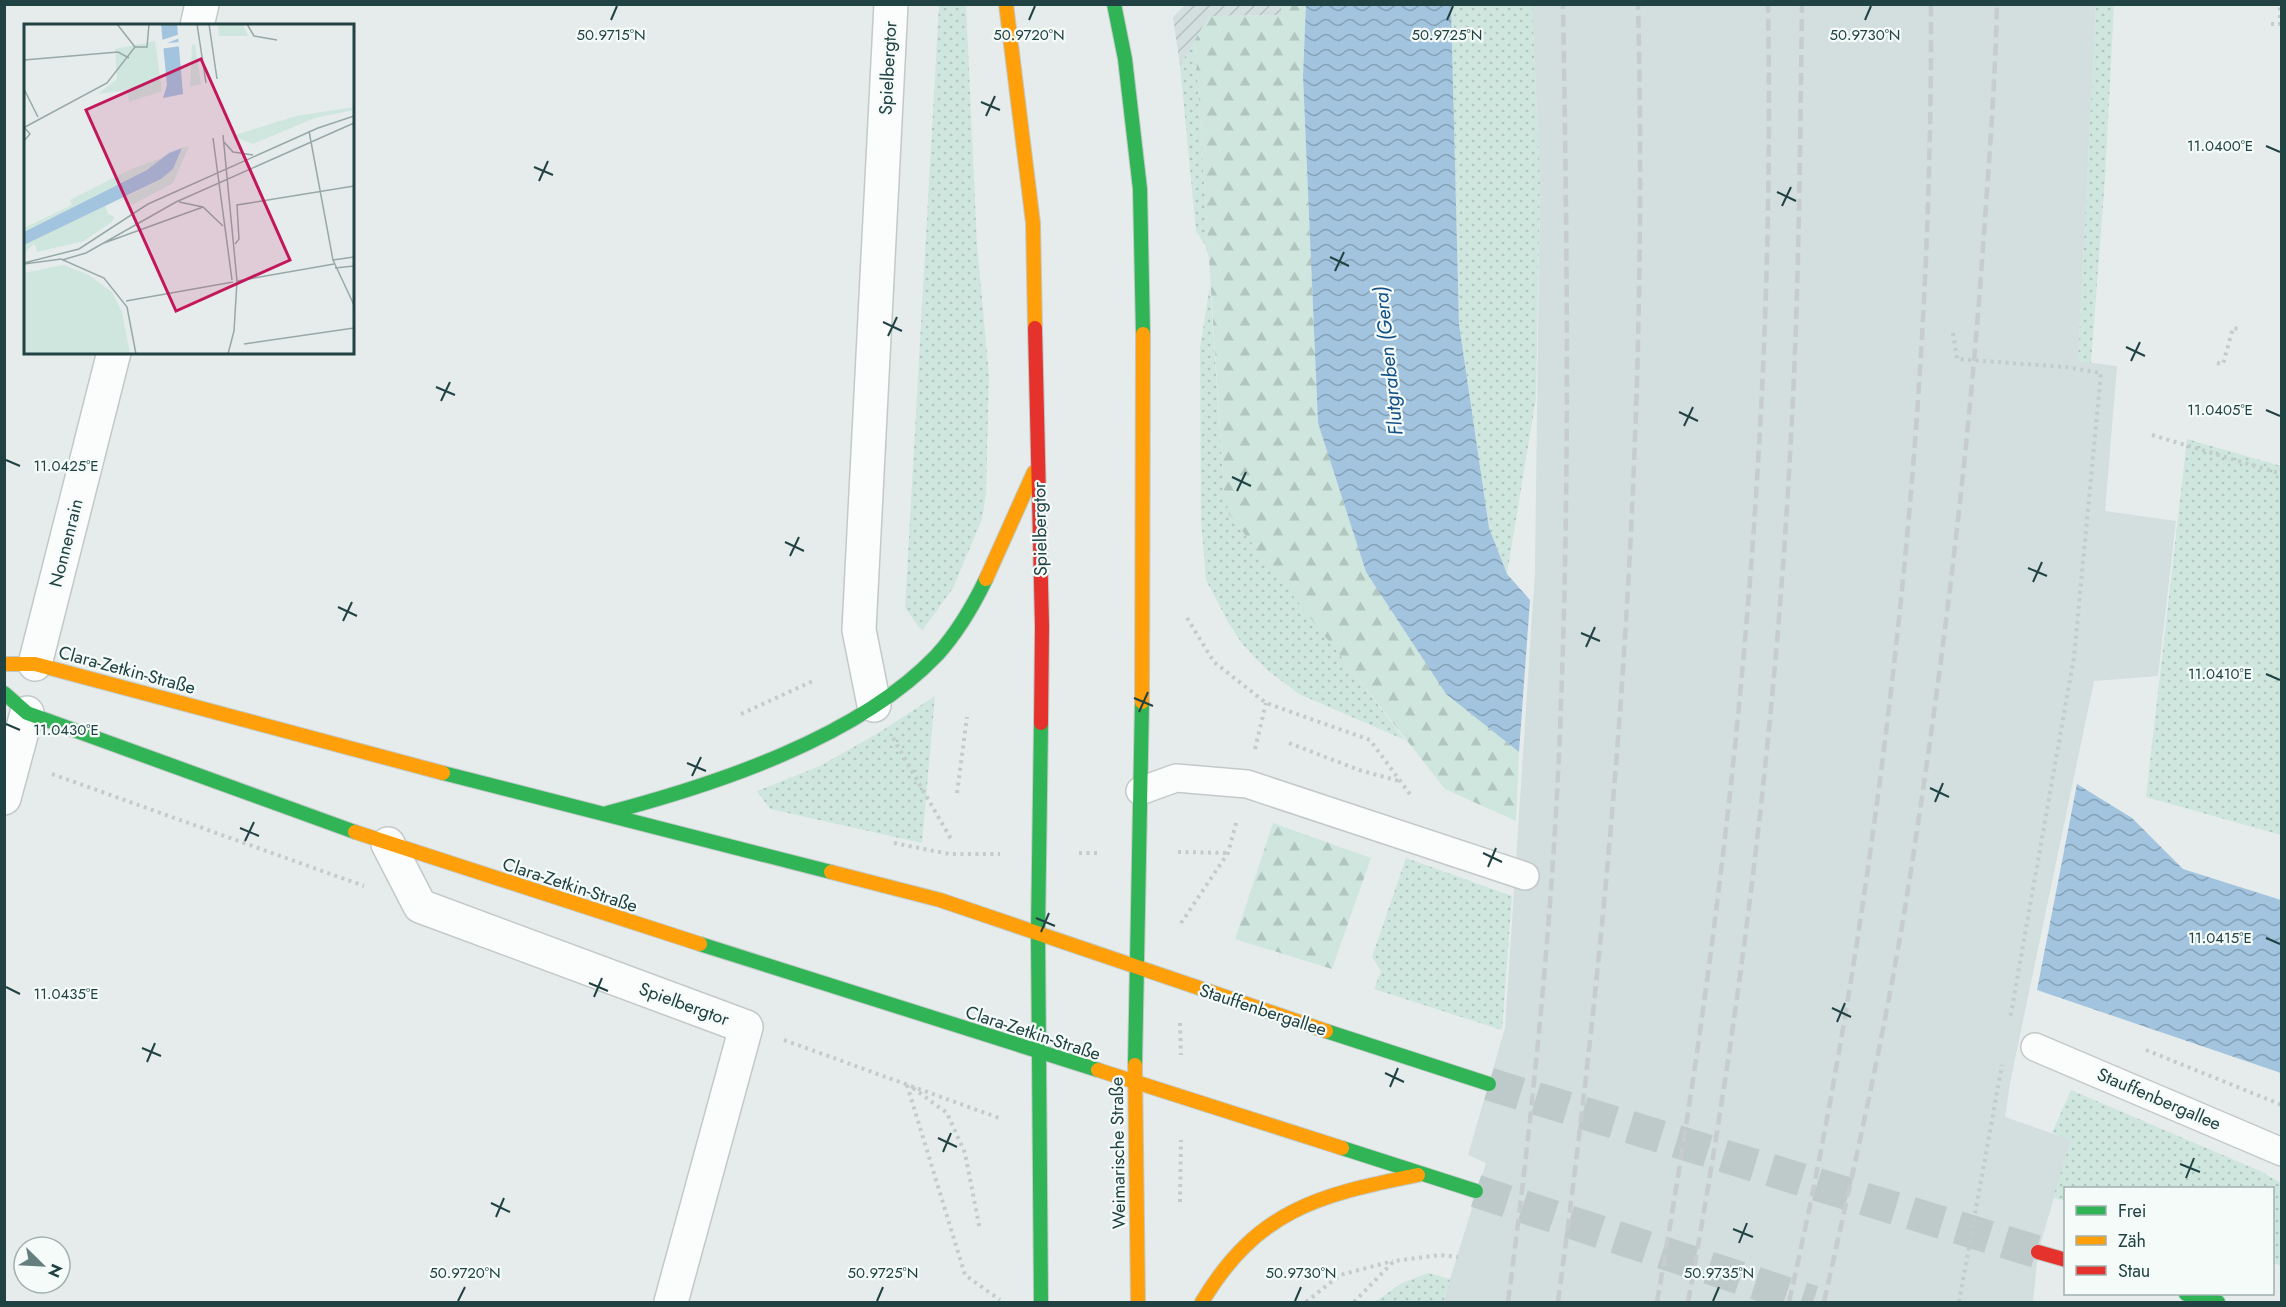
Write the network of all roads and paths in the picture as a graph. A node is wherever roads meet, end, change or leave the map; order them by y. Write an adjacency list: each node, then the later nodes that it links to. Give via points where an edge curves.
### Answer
1 (202, 4): 6 (street)
2 (891, 4): 20 (street, Spielbergtor, via 859,630)
3 (1006, 4): 14 (main road, Spielbergtor, via 1033,223)
4 (1114, 4): 26 (main road, via 1125,59 1140,189 1144,597)
5 (2280, 4): 8 (path)
6 (197, 24)
7 (2271, 24): 8 (path)
8 (2281, 24)
9 (2239, 329): 12 (path, via 2233,328 2223,364)
10 (1953, 333): 41 (path, via 1957,359 2101,373 2074,657)
11 (113, 354): 17 (street, Nonnenrain)
12 (2217, 363)
13 (2152, 435): 15 (path)
14 (1039, 462): 20 (main road, via 972,606 937,655); 35 (main road, Spielbergtor)
15 (2282, 474)
16 (1187, 618): 25 (path, via 1214,662 1242,686 1266,703 1370,740)
17 (20, 664): 30 (main road, Clara-Zetkin-Straße)
18 (813, 681): 21 (path)
19 (16, 703): 24 (street); 32 (main road, Clara-Zetkin-Straße)
20 (874, 705): 30 (main road, via 779,757 698,789); 31 (path)
21 (741, 714)
22 (967, 717): 27 (path)
23 (1289, 743): 25 (path)
24 (13, 766): 28 (street); 37 (path, via 53,774)
25 (1401, 782): 29 (path)
26 (1140, 791): 33 (main road); 36 (lane, via 1176,778 1246,784)
27 (957, 792)
28 (4, 798)
29 (1415, 802)
30 (602, 815): 39 (main road, Clara-Zetkin-Straße, via 940,900)
31 (951, 839)
32 (388, 844): 37 (street); 44 (main road, Clara-Zetkin-Straße)
33 (1140, 853): 35 (path); 38 (path, via 1228,853); 40 (main road)
34 (949, 854): 35 (path)
35 (1039, 854): 39 (main road, Spielbergtor)
36 (1525, 876)
37 (420, 906): 42 (street, Spielbergtor)
38 (1177, 929)
39 (1038, 932): 40 (main road, Stauffenbergallee); 44 (main road, Spielbergtor)
40 (1137, 967): 46 (main road, Stauffenbergallee); 48 (main road, Weimarische Straße)
41 (2010, 1021)
42 (746, 1027): 47 (path); 58 (street, Spielbergtor)
43 (2035, 1047): 49 (lane, Stauffenbergallee)
44 (1041, 1055): 48 (main road, Clara-Zetkin-Straße); 60 (main road)
45 (2003, 1056): 65 (path)
46 (1489, 1083)
47 (907, 1084): 52 (path, via 947,1113 965,1153); 59 (path, via 965,1275)
48 (1135, 1085): 50 (main road); 61 (main road, Weimarische Straße)
49 (2282, 1152)
50 (1423, 1174): 51 (main road); 62 (main road, via 1332,1194 1268,1223 1238,1250)
51 (1476, 1191)
52 (980, 1230)
53 (2038, 1252): 55 (main road)
54 (1458, 1257): 56 (path)
55 (2064, 1259)
56 (1394, 1261): 63 (path, via 1340,1275); 64 (path)
57 (2193, 1295): 66 (main road)
58 (671, 1302)
59 (1004, 1302)
60 (1041, 1302)
61 (1138, 1302)
62 (1202, 1302)
63 (1306, 1302)
64 (1354, 1302)
65 (1959, 1302)
66 (2218, 1302)

